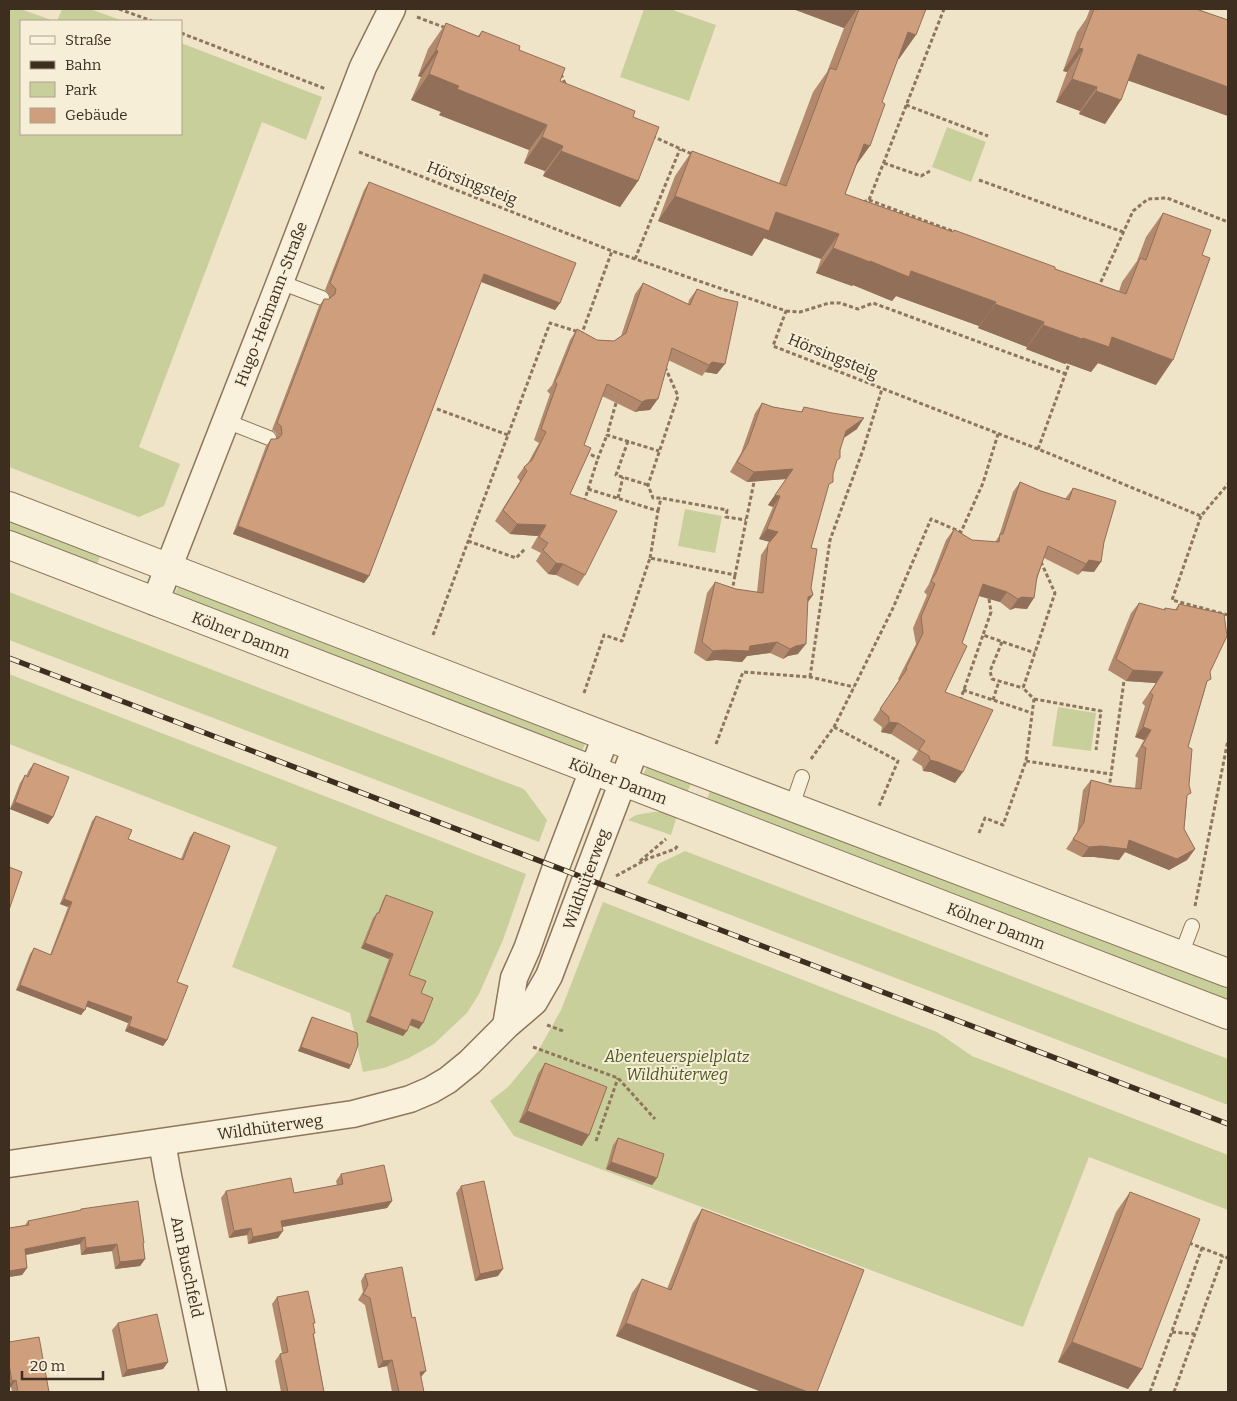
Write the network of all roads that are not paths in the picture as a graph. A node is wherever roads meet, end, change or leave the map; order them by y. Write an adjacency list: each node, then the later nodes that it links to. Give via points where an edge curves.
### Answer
1 (404, 12): 2 (street, Hugo-Heimann-Straße, via 363,67)
2 (280, 282): 3 (lane); 4 (street, Hugo-Heimann-Straße)
3 (322, 298)
4 (226, 420): 5 (lane); 8 (street, Hugo-Heimann-Straße)
5 (269, 438)
6 (9, 506): 8 (street)
7 (9, 545): 9 (street, Kölner Damm)
8 (168, 567): 9 (street, Hugo-Heimann-Straße); 10 (street)
9 (155, 602): 12 (street, Kölner Damm)
10 (606, 736): 11 (street); 12 (street, Wildhüterweg)
11 (636, 747): 14 (street, Wildhüterweg); 15 (street)
12 (593, 770): 14 (street, Kölner Damm); 20 (street, Wildhüterweg, via 514,978)
13 (802, 777): 15 (lane)
14 (623, 782): 19 (street, Kölner Damm); 20 (street, Wildhüterweg, via 549,976 534,1002)
15 (792, 806): 17 (street)
16 (1192, 926): 17 (lane)
17 (1181, 955): 18 (street)
18 (1228, 973)
19 (1228, 1015)
20 (506, 1026): 21 (street, Wildhüterweg, via 448,1080 410,1099 353,1114)
21 (162, 1142): 22 (street, Wildhüterweg); 23 (street, Am Buschfeld)
22 (9, 1164)
23 (213, 1392)

